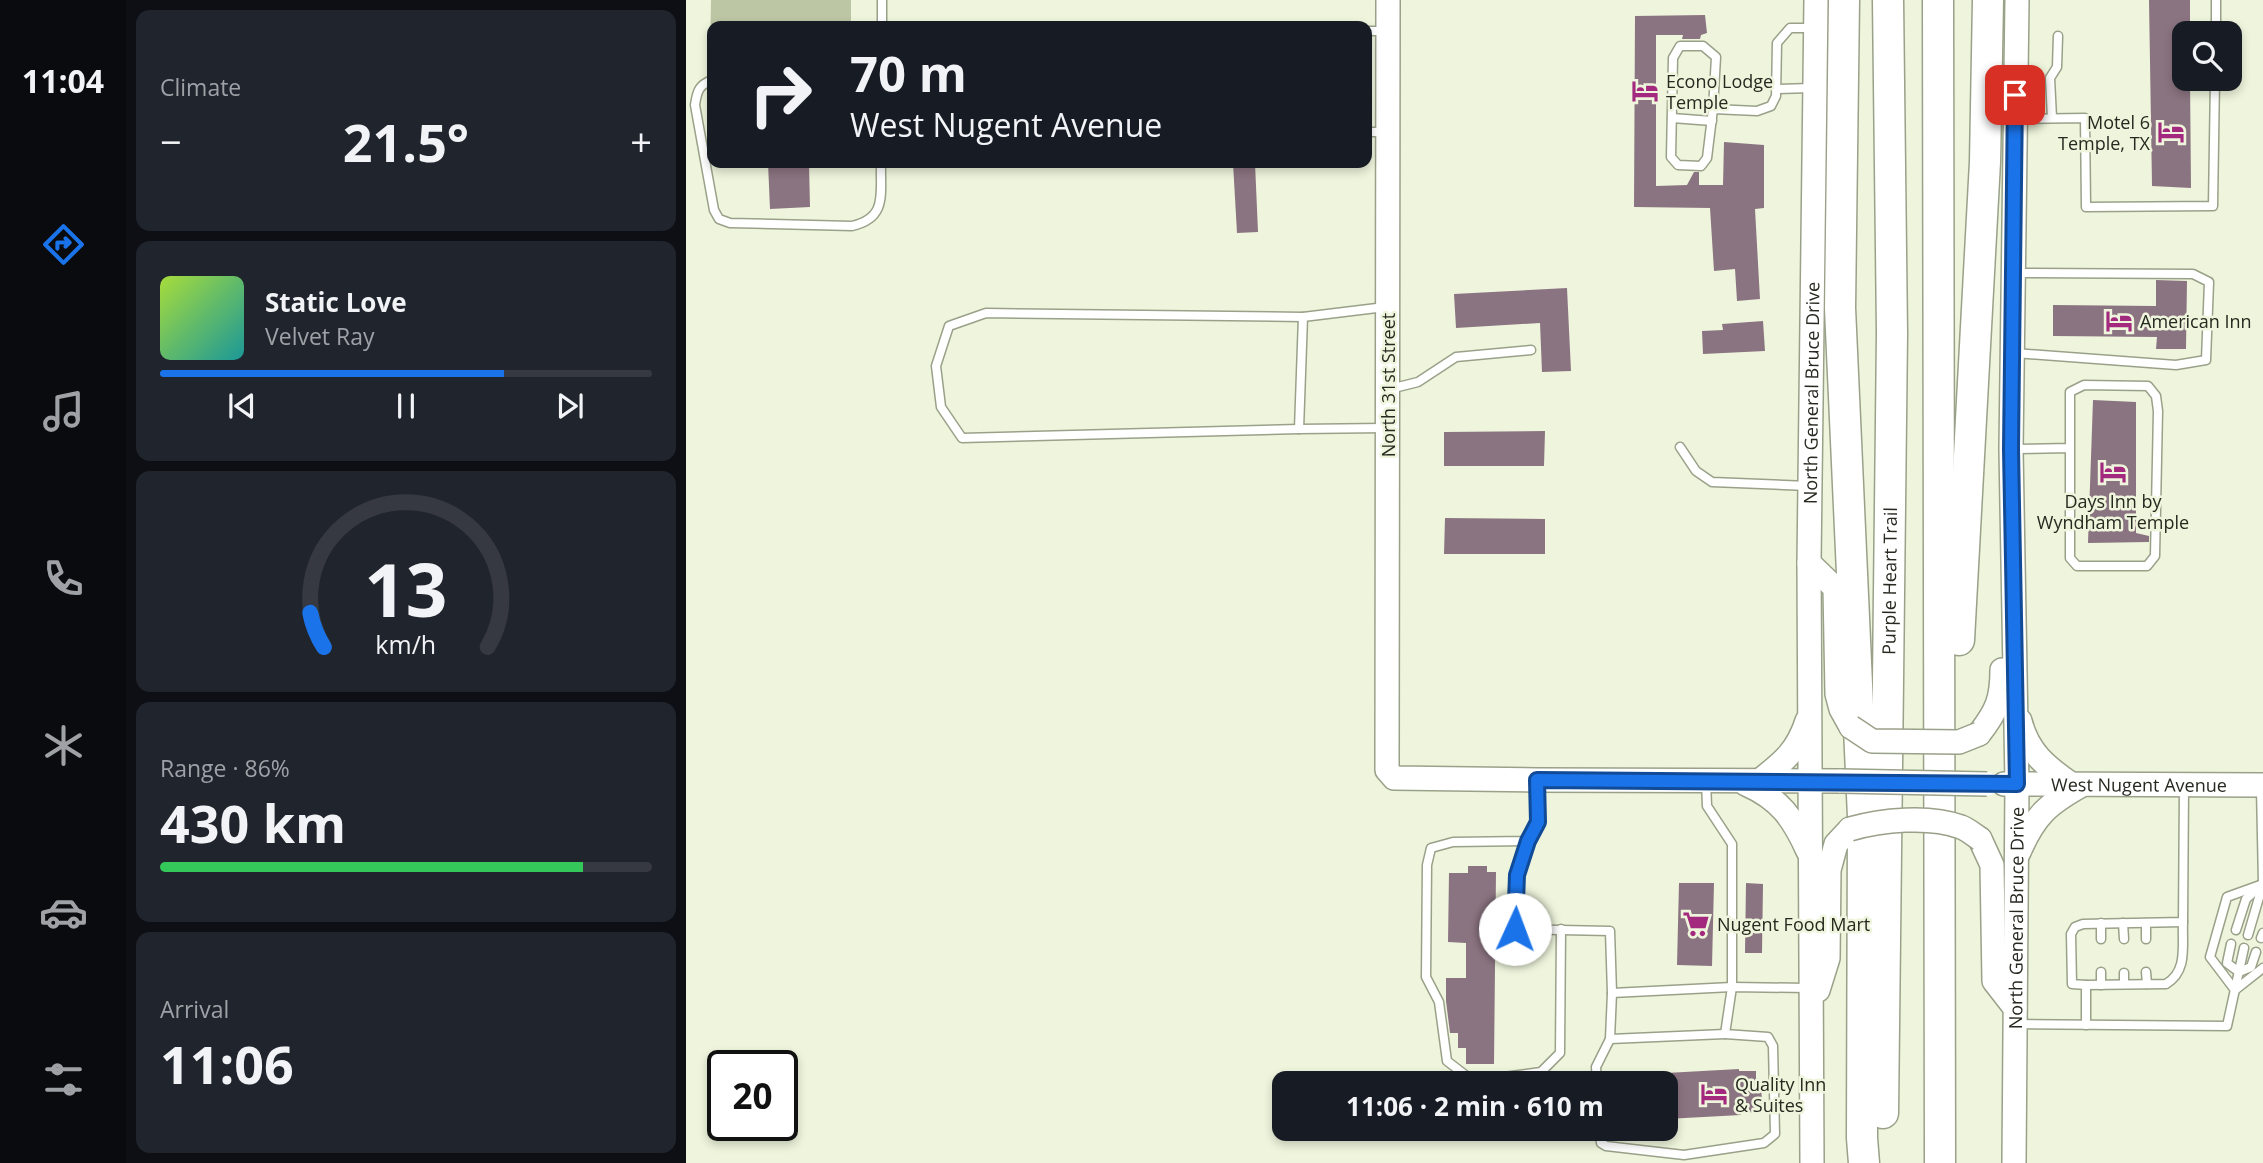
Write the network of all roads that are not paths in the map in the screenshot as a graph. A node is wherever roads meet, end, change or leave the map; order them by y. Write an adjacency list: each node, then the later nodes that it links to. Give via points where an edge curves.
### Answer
1 (882, 0): 10 (lane)
2 (1388, 0): 13 (main road, North 31st Street)
3 (1816, 0): 12 (main road, North General Bruce Drive)
4 (1843, 0): 90 (highway, via 1840,308 1863,817)
5 (1888, 0): 91 (highway, Purple Heart Trail, via 1892,333)
6 (1938, 0): 73 (highway)
7 (1988, 0): 73 (highway, via 1985,162)
8 (2017, 0): 22 (main road, North General Bruce Drive)
9 (2216, 0): 11 (lane)
10 (882, 21)
11 (2216, 21)
12 (1816, 28): 16 (main road, North General Bruce Drive); 17 (lane, via 1790,28 1776,43)
13 (1377, 31): 24 (main road, North 31st Street)
14 (2059, 36): 21 (lane, via 2057,67 2050,78)
15 (707, 82): 25 (lane, via 697,92 695,104 719,219 730,223 865,223 880,206)
16 (1816, 88): 17 (lane); 37 (main road, North General Bruce Drive)
17 (1776, 89): 19 (lane, via 1771,106 1757,111)
18 (2215, 91): 21 (lane, via 2213,206 2086,207 2085,118)
19 (1713, 108): 20 (lane, via 1716,57 1703,46 1680,47 1672,58); 23 (lane)
20 (1672, 118): 23 (lane); 23 (lane, via 1671,157 1678,165 1701,166 1707,158)
21 (2052, 118): 22 (lane)
22 (2015, 119): 26 (main road, North General Bruce Drive)
23 (1712, 121)
24 (1377, 132): 27 (main road, North 31st Street)
25 (881, 168)
26 (2012, 273): 30 (main road, North General Bruce Drive); 30 (lane, via 2193,274 2209,282 2209,303 2206,360 2176,365)
27 (1388, 307): 28 (lane); 31 (main road, North 31st Street)
28 (1303, 317): 33 (lane); 33 (lane, via 986,313 949,326 936,366 941,407 961,438)
29 (1531, 350): 31 (lane, via 1456,357 1418,382)
30 (2012, 353): 35 (main road, North General Bruce Drive)
31 (1388, 390): 32 (main road, North 31st Street)
32 (1388, 428): 33 (lane); 42 (main road, North 31st Street)
33 (1299, 429)
34 (1680, 447): 37 (lane, via 1696,471 1712,482)
35 (2011, 449): 36 (lane); 39 (main road, North General Bruce Drive)
36 (2070, 449): 36 (lane, via 2070,391 2084,385 2148,386 2156,396 2155,556 2147,566 2077,566 2070,558)
37 (1810, 486): 38 (main road, North General Bruce Drive)
38 (1809, 563): 39 (main road, bridge, via 1835,589 1841,709 1851,727 1872,741 1959,742 1979,734 1995,714 2002,690 2003,621); 41 (main road, North General Bruce Drive)
39 (2013, 605): 40 (main road, North General Bruce Drive)
40 (2015, 703): 47 (main road, North General Bruce Drive); 48 (main road, via 2024,736 2036,755)
41 (1810, 712): 45 (main road, via 1801,741 1782,763); 46 (main road, North General Bruce Drive)
42 (1387, 770): 43 (main road, West Nugent Avenue, via 1394,778)
43 (1537, 780): 44 (main road, West Nugent Avenue); 51 (lane, via 1538,822)
44 (1706, 782): 45 (main road, West Nugent Avenue); 78 (lane, via 1707,806 1732,844)
45 (1749, 782): 46 (main road, West Nugent Avenue); 52 (main road, via 1784,808)
46 (1810, 782): 47 (main road, West Nugent Avenue, bridge); 52 (main road, North General Bruce Drive)
47 (2017, 784): 48 (main road, West Nugent Avenue); 53 (main road, North General Bruce Drive)
48 (2077, 784): 49 (main road, West Nugent Avenue); 53 (main road, via 2053,801 2030,827)
49 (2184, 785): 50 (main road, West Nugent Avenue); 55 (lane)
50 (2262, 785): 54 (lane)
51 (1528, 841): 59 (lane, via 1517,875 1515,929); 59 (lane, via 1453,842 1431,848 1427,864 1426,977 1439,1002 1447,1061 1473,1081 1541,1072 1560,1053)
52 (1811, 856): 79 (main road, North General Bruce Drive)
53 (2016, 858): 83 (main road, North General Bruce Drive)
54 (2263, 884): 60 (lane, via 2246,899); 61 (lane); 80 (lane, via 2227,897 2210,957)
55 (2183, 922): 58 (lane); 75 (lane, via 2181,970 2166,984)
56 (2101, 923): 57 (lane); 62 (lane); 76 (lane, via 2083,924 2071,934 2072,984)
57 (2123, 923): 58 (lane); 63 (lane)
58 (2146, 923): 64 (lane)
59 (1561, 929): 81 (lane, via 1610,931)
60 (2236, 930)
61 (2248, 935)
62 (2101, 939)
63 (2124, 939)
64 (2146, 939)
65 (2231, 944): 71 (lane, via 2227,963)
66 (2244, 948): 71 (lane)
67 (2256, 952): 71 (lane, via 2251,967)
68 (2263, 968): 80 (lane)
69 (2101, 972): 77 (lane)
70 (2147, 972): 75 (lane)
71 (2239, 972): 80 (lane)
72 (2124, 973): 74 (lane)
73 (1941, 976): 92 (highway)
74 (2124, 984): 75 (lane); 77 (lane)
75 (2147, 984)
76 (2086, 985): 77 (lane); 84 (lane)
77 (2101, 985)
78 (1732, 987): 79 (lane); 81 (lane); 85 (lane)
79 (1810, 989): 82 (main road, North General Bruce Drive)
80 (2235, 990): 84 (lane, via 2227,1026)
81 (1612, 993): 86 (lane)
82 (1811, 1013): 83 (main road, bridge, via 1828,958 1829,870 1836,844 1850,829 1874,822 1934,821 1962,827 1980,839 1992,865 1994,981); 89 (main road, North General Bruce Drive)
83 (2015, 1016): 84 (lane); 93 (main road, North General Bruce Drive)
84 (2086, 1025)
85 (1725, 1034): 86 (lane); 88 (lane, via 1761,1035 1773,1046 1775,1134 1763,1143 1684,1155 1606,1146)
86 (1610, 1039): 87 (lane)
87 (1596, 1071)
88 (1601, 1141)
89 (1812, 1163)
90 (1864, 1163)
91 (1882, 1163)
92 (1940, 1163)
93 (2014, 1163)

